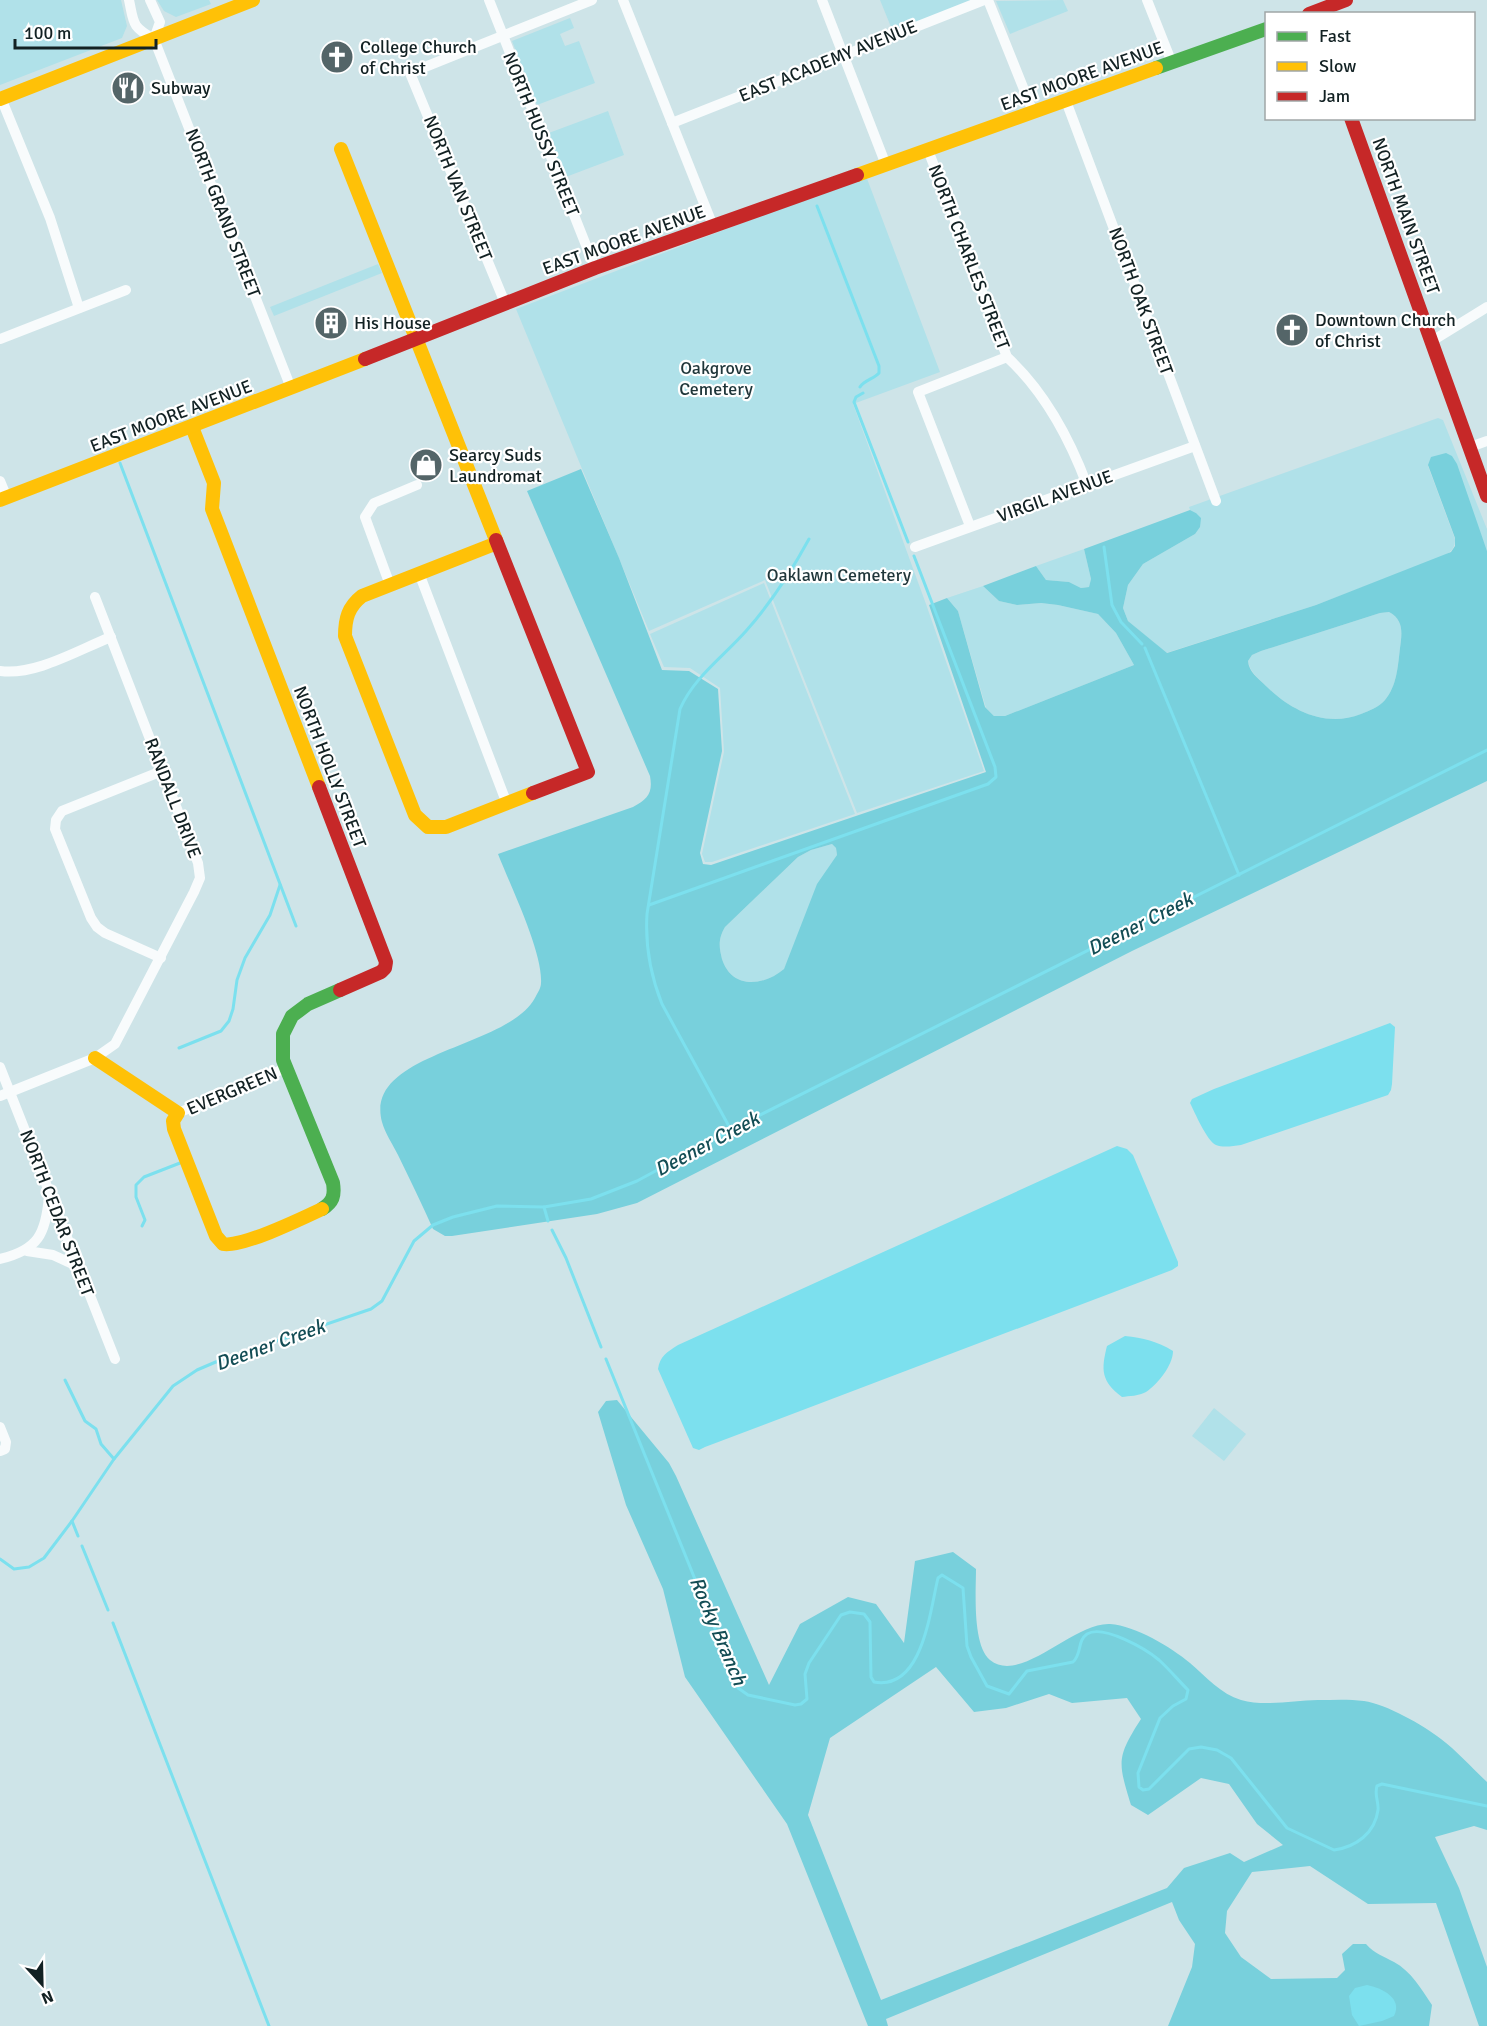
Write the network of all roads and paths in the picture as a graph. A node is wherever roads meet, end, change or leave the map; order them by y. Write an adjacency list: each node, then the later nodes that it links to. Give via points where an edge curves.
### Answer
1 (129, 0): 14 (street, NORTH GRAND STREET, via 138,30)
2 (150, 0): 14 (street, NORTH GRAND STREET, via 160,22)
3 (253, 0): 14 (street)
4 (489, 0): 13 (street, NORTH HUSSY STREET)
5 (592, 0): 13 (street)
6 (623, 0): 21 (street)
7 (822, 0): 15 (street)
8 (986, 0): 15 (street, EAST ACADEMY AVENUE); 19 (street)
9 (1147, 0): 16 (street)
10 (1346, 0): 11 (street)
11 (1311, 10)
12 (1265, 29): 16 (street, EAST MOORE AVENUE)
13 (503, 36): 26 (street, NORTH HUSSY STREET); 28 (street, NORTH VAN STREET, via 410,73)
14 (154, 39): 17 (street); 35 (street, NORTH GRAND STREET)
15 (844, 55): 21 (street, EAST ACADEMY AVENUE); 24 (street)
16 (1172, 63): 18 (street, EAST MOORE AVENUE)
17 (1, 98): 29 (street, via 50,218)
18 (1066, 100): 19 (street, EAST MOORE AVENUE); 38 (street, NORTH OAK STREET)
19 (1033, 112): 23 (street, EAST MOORE AVENUE)
20 (1353, 120): 33 (street, NORTH MAIN STREET)
21 (672, 123): 25 (street)
22 (341, 149): 32 (street)
23 (928, 150): 24 (street, EAST MOORE AVENUE); 34 (street, NORTH CHARLES STREET)
24 (886, 165): 25 (street, EAST MOORE AVENUE)
25 (713, 226): 26 (street, EAST MOORE AVENUE)
26 (595, 268): 28 (street, EAST MOORE AVENUE)
27 (126, 290): 29 (street)
28 (506, 303): 32 (street, EAST MOORE AVENUE)
29 (79, 308): 31 (street)
30 (1487, 308): 33 (street)
31 (0, 339)
32 (416, 339): 35 (street, EAST MOORE AVENUE); 47 (street)
33 (1432, 341): 39 (street, NORTH MAIN STREET)
34 (1007, 357): 42 (street, NORTH CHARLES STREET, via 1050,409); 46 (street, via 918,392)
35 (291, 388): 36 (street, EAST MOORE AVENUE)
36 (192, 427): 44 (street, EAST MOORE AVENUE); 59 (street, NORTH HOLLY STREET, via 213,483 212,509 386,962 381,972 308,1004 292,1016 282,1051)
37 (1487, 441): 39 (street)
38 (1195, 446): 42 (street, VIRGIL AVENUE); 45 (street, NORTH OAK STREET)
39 (1470, 447): 43 (street, NORTH MAIN STREET)
40 (0, 480): 44 (street)
41 (417, 485): 50 (street, via 374,503 365,517)
42 (1087, 485): 46 (street, VIRGIL AVENUE)
43 (1487, 496)
44 (3, 499)
45 (1216, 501)
46 (970, 526): 48 (street, VIRGIL AVENUE)
47 (497, 543): 49 (street); 55 (street, via 588,772)
48 (915, 547)
49 (419, 573): 50 (street); 55 (street)
50 (390, 585): 55 (street, via 353,603 346,612 345,636 415,815 428,827 446,827)
51 (95, 597): 52 (street, RANDALL DRIVE)
52 (111, 637): 53 (street, via 31,669); 54 (street, RANDALL DRIVE)
53 (0, 671)
54 (162, 771): 56 (street, RANDALL DRIVE, via 198,863 200,878); 56 (street, via 62,811 55,829 97,927)
55 (507, 804)
56 (161, 958): 57 (street, RANDALL DRIVE, via 115,1044)
57 (95, 1058): 60 (street, RANDALL DRIVE); 61 (street)
58 (0, 1067): 60 (street, NORTH CEDAR STREET)
59 (286, 1068): 61 (street, EVERGREEN); 61 (street, NORTH HOLLY STREET, via 333,1183 333,1198 322,1209 254,1238 226,1245 216,1236 174,1129 173,1120)
60 (5, 1095): 62 (street, NORTH CEDAR STREET)
61 (178, 1113)
62 (50, 1193): 63 (street, via 43,1229); 65 (street, NORTH CEDAR STREET)
63 (27, 1251): 64 (street); 65 (street, via 53,1255)
64 (0, 1259)
65 (79, 1267): 66 (street, NORTH CEDAR STREET)
66 (115, 1359)
67 (0, 1427): 68 (street, via 6,1442)
68 (2, 1450)

